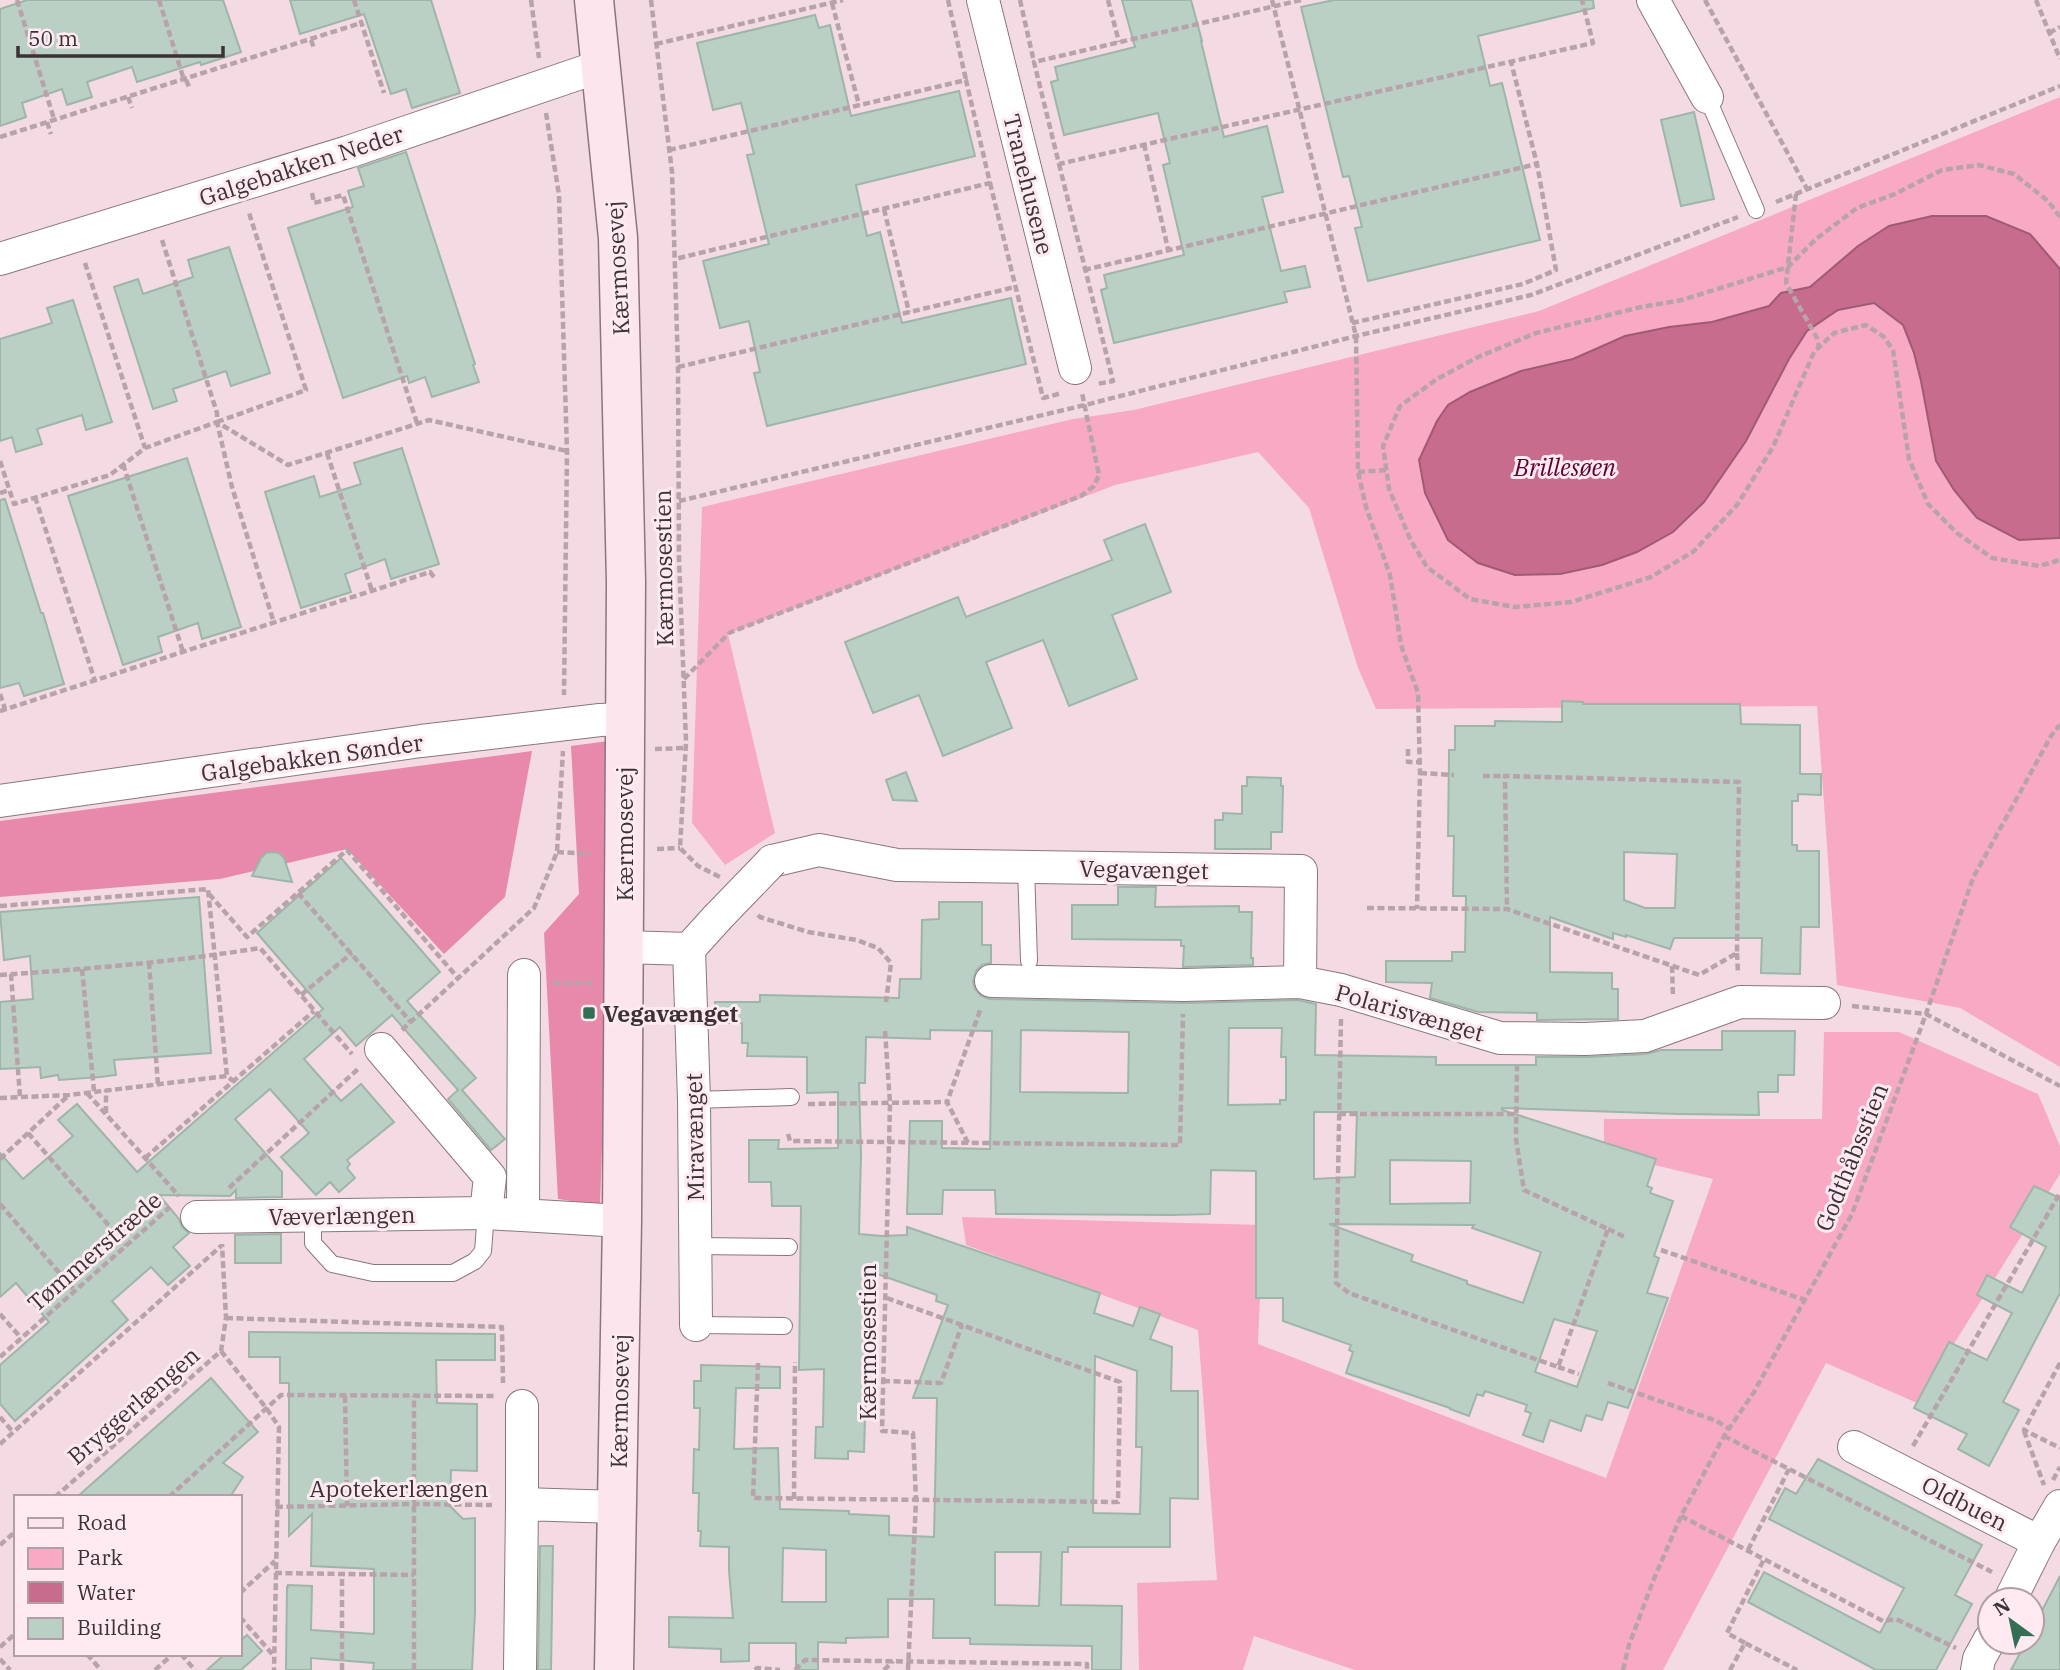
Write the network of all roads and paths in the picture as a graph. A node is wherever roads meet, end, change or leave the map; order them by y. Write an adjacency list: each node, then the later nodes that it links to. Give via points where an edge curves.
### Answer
1 (17, 0): 43 (path)
2 (159, 0): 32 (path)
3 (354, 0): 20 (path)
4 (531, 0): 30 (path)
5 (594, 0): 31 (street, Kærmosevej)
6 (651, 0): 25 (path, Kærmosestien)
7 (843, 0): 18 (path)
8 (948, 0): 33 (path)
9 (983, 0): 72 (street, Tranehusene)
10 (1020, 0): 28 (path)
11 (1108, 0): 24 (path)
12 (1272, 0): 19 (path)
13 (1301, 0): 19 (path)
14 (1582, 0): 29 (path, via 1593,43)
15 (1653, 0): 38 (street)
16 (1705, 0): 54 (path)
17 (2036, 0): 22 (path)
18 (832, 3): 25 (path); 39 (path)
19 (1274, 7): 24 (path); 41 (path)
20 (361, 23): 23 (path); 36 (path)
21 (2060, 27): 22 (path)
22 (2049, 33): 27 (path)
23 (311, 40): 26 (path); 32 (path)
24 (1119, 42): 28 (path)
25 (656, 44): 48 (path, Kærmosestien)
26 (314, 48)
27 (2060, 60)
28 (1034, 62): 49 (path)
29 (1511, 62): 41 (path); 50 (path)
30 (540, 65)
31 (601, 66): 51 (street, Galgebakken Neder); 97 (street, Kærmosevej, via 618,238 626,582)
32 (185, 80): 35 (path); 37 (path)
33 (966, 80): 39 (path); 52 (path)
34 (2060, 86): 54 (path)
35 (190, 89)
36 (384, 93)
37 (128, 97): 40 (path); 43 (path)
38 (1707, 97): 57 (lane)
39 (859, 105): 48 (path)
40 (132, 108)
41 (1299, 110): 47 (path); 59 (path)
42 (545, 111): 77 (path, via 559,195)
43 (54, 119): 44 (path)
44 (47, 122): 45 (path); 46 (path)
45 (51, 134)
46 (0, 137)
47 (1144, 145): 49 (path); 62 (path)
48 (669, 150): 64 (path, Kærmosestien)
49 (1059, 164): 62 (path, via 1084,270)
50 (1537, 164): 59 (path); 68 (path, via 1556,270 1523,284)
51 (303, 166): 53 (street, Galgebakken Neder); 75 (path, via 314,203 343,195)
52 (990, 183): 56 (path); 66 (path)
53 (240, 186): 58 (street, Galgebakken Neder); 74 (path, via 306,390)
54 (1807, 190): 55 (path)
55 (1796, 194): 57 (path); 65 (path)
56 (884, 209): 64 (path); 67 (path)
57 (1756, 210): 69 (path, via 1531,295)
58 (153, 212): 61 (street, Galgebakken Neder); 74 (path)
59 (1324, 213): 62 (path); 68 (path)
60 (2060, 217): 65 (path, via 2014,174 1979,165 1942,170 1857,208)
61 (76, 235): 63 (street, Galgebakken Neder); 76 (path)
62 (1168, 250)
63 (0, 258)
64 (675, 259): 71 (path, Kærmosestien)
65 (1788, 267): 70 (path, via 1786,283); 81 (path, via 1682,300 1536,333 1478,357 1400,406 1383,446)
66 (1015, 287): 67 (path); 72 (path, via 1043,398)
67 (909, 312): 71 (path)
68 (1352, 323): 69 (path)
69 (1356, 337): 73 (path); 82 (path)
70 (1819, 348): 81 (path, via 1773,447 1737,505 1694,551 1651,577 1571,603 1516,607 1471,598 1427,567 1389,489); 87 (path, via 1834,333 1866,325 1884,337 1893,349 1909,459 1928,504 1992,558 2039,566)
71 (678, 367): 86 (path, Kærmosestien)
72 (1072, 380)
73 (1085, 405): 86 (path); 92 (path, via 1099,475 1081,496 729,633)
74 (217, 422): 76 (path); 78 (path, via 288,465); 90 (path)
75 (417, 423): 77 (path, via 429,420); 78 (path)
76 (145, 448): 80 (path)
77 (567, 451): 95 (path)
78 (327, 453): 89 (path)
79 (0, 461): 83 (path)
80 (123, 464): 85 (path, via 110,475); 91 (path)
81 (1387, 470): 82 (path)
82 (1358, 472): 103 (path, via 1390,575 1401,645 1418,693)
83 (9, 490): 84 (path); 85 (path, via 14,504)
84 (0, 493)
85 (35, 498): 93 (path)
86 (679, 501): 92 (path, Kærmosestien)
87 (2060, 560)
88 (434, 577): 89 (path, via 430,572)
89 (372, 591): 90 (path)
90 (274, 623): 91 (path)
91 (183, 652): 93 (path)
92 (684, 679): 100 (path, Kærmosestien)
93 (94, 681): 96 (path)
94 (0, 694): 96 (path)
95 (564, 708)
96 (2, 710)
97 (624, 719): 108 (street, Galgebakken Sønder, via 421,741); 123 (street, Kærmosevej)
98 (2060, 725): 143 (path, Godthåbsstien, via 1973,878)
99 (564, 741): 111 (path)
100 (686, 748): 101 (path); 109 (path, Kærmosestien)
101 (653, 749)
102 (1408, 749): 103 (path, via 1408,762)
103 (1419, 762): 104 (path)
104 (1420, 773): 105 (path); 121 (path)
105 (1454, 775)
106 (1483, 776): 107 (path)
107 (1505, 776): 122 (path); 122 (path, via 1739,782 1737,954 1699,975)
108 (0, 801)
109 (680, 848): 110 (path); 114 (path, via 698,866)
110 (649, 850)
111 (557, 852): 112 (path); 119 (path)
112 (592, 854)
113 (1026, 867): 124 (street, Vegavænget, bridge, via 897,865 819,850 772,861); 127 (lane); 135 (street, Vegavænget, via 1301,871)
114 (727, 883)
115 (208, 892): 116 (path, via 247,937); 117 (path); 126 (path)
116 (298, 893): 125 (path); 132 (path, via 347,850)
117 (0, 906)
118 (751, 906): 140 (path, via 760,917 878,948 891,963)
119 (534, 908)
120 (1367, 908): 121 (path)
121 (1418, 909): 122 (path)
122 (1507, 909)
123 (624, 947): 124 (street); 177 (street, Kærmosevej)
124 (689, 949): 159 (street, Miravænget)
125 (352, 953): 139 (path); 144 (path)
126 (214, 955): 128 (path); 139 (path, via 260,948); 148 (path)
127 (1029, 961)
128 (149, 962): 129 (path); 150 (path)
129 (82, 969): 130 (path); 153 (path)
130 (11, 974): 131 (path); 156 (path)
131 (0, 975)
132 (458, 978)
133 (534, 979): 136 (path); 176 (street)
134 (991, 981): 137 (street, Polarisvænget); 160 (path)
135 (1300, 982): 137 (street, Polarisvænget); 138 (street, Polarisvænget)
136 (594, 983)
137 (1184, 985): 168 (path, via 1180,1145)
138 (1341, 990): 146 (street, Polarisvænget, via 1500,1038); 163 (path)
139 (301, 995): 142 (path)
140 (886, 1002)
141 (1824, 1003): 143 (path); 146 (street, Polarisvænget, via 1740,1002 1645,1036)
142 (314, 1011): 147 (path); 149 (path)
143 (1926, 1014): 151 (path); 187 (path, Godthåbsstien, via 1852,1214)
144 (411, 1021)
145 (885, 1031): 161 (path, Kærmosestien)
146 (1518, 1039): 164 (path)
147 (367, 1053): 174 (street, via 491,1177)
148 (228, 1076): 149 (path); 150 (path)
149 (233, 1081): 169 (path)
150 (158, 1085): 152 (path)
151 (2060, 1086)
152 (106, 1090): 153 (path); 162 (path)
153 (94, 1091): 154 (path)
154 (87, 1093): 155 (path); 162 (path)
155 (69, 1095): 156 (path); 165 (path)
156 (20, 1097): 158 (path)
157 (791, 1097): 159 (lane); 161 (path, via 796,1104)
158 (0, 1098)
159 (694, 1100): 182 (street, Miravænget)
160 (947, 1102): 161 (path); 168 (path)
161 (890, 1103): 167 (path, Kærmosestien)
162 (106, 1114): 169 (path)
163 (1339, 1114): 164 (path); 199 (path, via 1336,1283 1349,1293)
164 (1517, 1114): 178 (path, via 1524,1190)
165 (27, 1133): 170 (path); 180 (path)
166 (788, 1135): 167 (path, via 790,1141)
167 (888, 1142): 168 (path); 186 (path, Kærmosestien)
168 (968, 1143)
169 (145, 1158): 173 (path)
170 (0, 1159)
171 (2060, 1193): 216 (path)
172 (0, 1205): 185 (path)
173 (189, 1208): 175 (street, Væverlængen); 180 (path, Tømmerstræde); 181 (path)
174 (486, 1213): 175 (street, Væverlængen); 175 (lane, via 483,1251 453,1273 373,1273 332,1264 313,1243); 176 (street, Væverlængen)
175 (313, 1215)
176 (523, 1215): 177 (street, Væverlængen)
177 (622, 1221): 226 (street, Kærmosevej)
178 (1608, 1229): 179 (path); 199 (path)
179 (1625, 1237)
180 (127, 1245): 185 (path, Tømmerstræde)
181 (222, 1245): 189 (path, Bryggerlængen); 210 (path)
182 (695, 1245): 183 (lane); 190 (street, Miravænget)
183 (789, 1247)
184 (1661, 1250): 187 (path)
185 (75, 1291): 193 (path, Tømmerstræde)
186 (884, 1297): 191 (path); 201 (path, Kærmosestien)
187 (1805, 1300): 208 (path, Godthåbsstien, via 1755,1392)
188 (0, 1314): 193 (path)
189 (226, 1318): 194 (path, Bryggerlængen); 204 (path, via 502,1327 503,1396)
190 (696, 1325): 192 (lane)
191 (962, 1325): 201 (path, via 941,1383); 221 (path, via 1120,1382 1118,1502)
192 (784, 1326)
193 (21, 1338): 195 (path, Tømmerstræde)
194 (220, 1351): 206 (path); 217 (path, Bryggerlængen)
195 (0, 1357)
196 (794, 1362): 219 (path)
197 (758, 1363): 219 (path, via 753,1498)
198 (2060, 1363): 209 (path)
199 (1558, 1367): 200 (path)
200 (1579, 1374)
201 (883, 1381): 221 (path, Kærmosestien, via 881,1431 913,1433)
202 (1608, 1383): 208 (path)
203 (345, 1396): 204 (path); 206 (path, via 281,1395); 224 (path)
204 (414, 1396): 222 (path)
205 (522, 1406): 223 (street)
206 (267, 1409): 218 (path); 225 (path, via 279,1427)
207 (0, 1417): 210 (path)
208 (1729, 1429): 211 (path, Godthåbsstien)
209 (2024, 1430): 214 (path); 220 (path)
210 (13, 1432): 212 (path)
211 (1724, 1436): 215 (path); 227 (path, Godthåbsstien)
212 (0, 1444)
213 (1854, 1447): 216 (street, Oldbuen)
214 (2060, 1448)
215 (1790, 1469): 231 (path); 237 (path)
216 (1898, 1469): 229 (street, Oldbuen)
217 (57, 1495)
218 (171, 1495)
219 (794, 1499): 221 (path)
220 (2053, 1499): 229 (street)
221 (916, 1500): 251 (path, Kærmosestien)
222 (414, 1504): 223 (path, Apotekerlængen); 224 (path, Apotekerlængen); 236 (path)
223 (522, 1504): 226 (street); 259 (street)
224 (347, 1506): 225 (path, Apotekerlængen)
225 (276, 1507): 233 (path)
226 (617, 1507): 260 (street, Kærmosevej)
227 (1681, 1516): 231 (path); 267 (path, Godthåbsstien)
228 (14, 1533): 230 (path)
229 (2039, 1542): 238 (street)
230 (0, 1545)
231 (1748, 1550): 232 (path)
232 (1764, 1559): 242 (path, via 1727,1633); 244 (path, via 1883,1621 1896,1619)
233 (275, 1561): 234 (path); 239 (path)
234 (275, 1573): 235 (path); 248 (path)
235 (342, 1574): 236 (path); 257 (path)
236 (414, 1575): 258 (path)
237 (2003, 1586)
238 (2017, 1586)
239 (242, 1591)
240 (242, 1619): 248 (path)
241 (14, 1635): 243 (path)
242 (1745, 1643): 268 (path); 269 (path)
243 (0, 1647)
244 (1976, 1653)
245 (89, 1656): 253 (path)
246 (171, 1656): 254 (path)
247 (183, 1656): 255 (path)
248 (274, 1656): 256 (path)
249 (0, 1659): 252 (path)
250 (892, 1661): 251 (path); 263 (path, via 804,1660); 264 (path)
251 (908, 1661): 265 (path, Kærmosestien); 266 (path, via 1087,1664)
252 (10, 1670)
253 (101, 1670)
254 (155, 1670)
255 (195, 1670)
256 (274, 1670)
257 (342, 1670)
258 (414, 1670)
259 (520, 1670)
260 (614, 1670)
261 (755, 1670): 262 (path)
262 (780, 1670)
263 (795, 1670)
264 (884, 1670)
265 (908, 1670)
266 (1087, 1670)
267 (1623, 1670)
268 (1730, 1670)
269 (1797, 1670)

